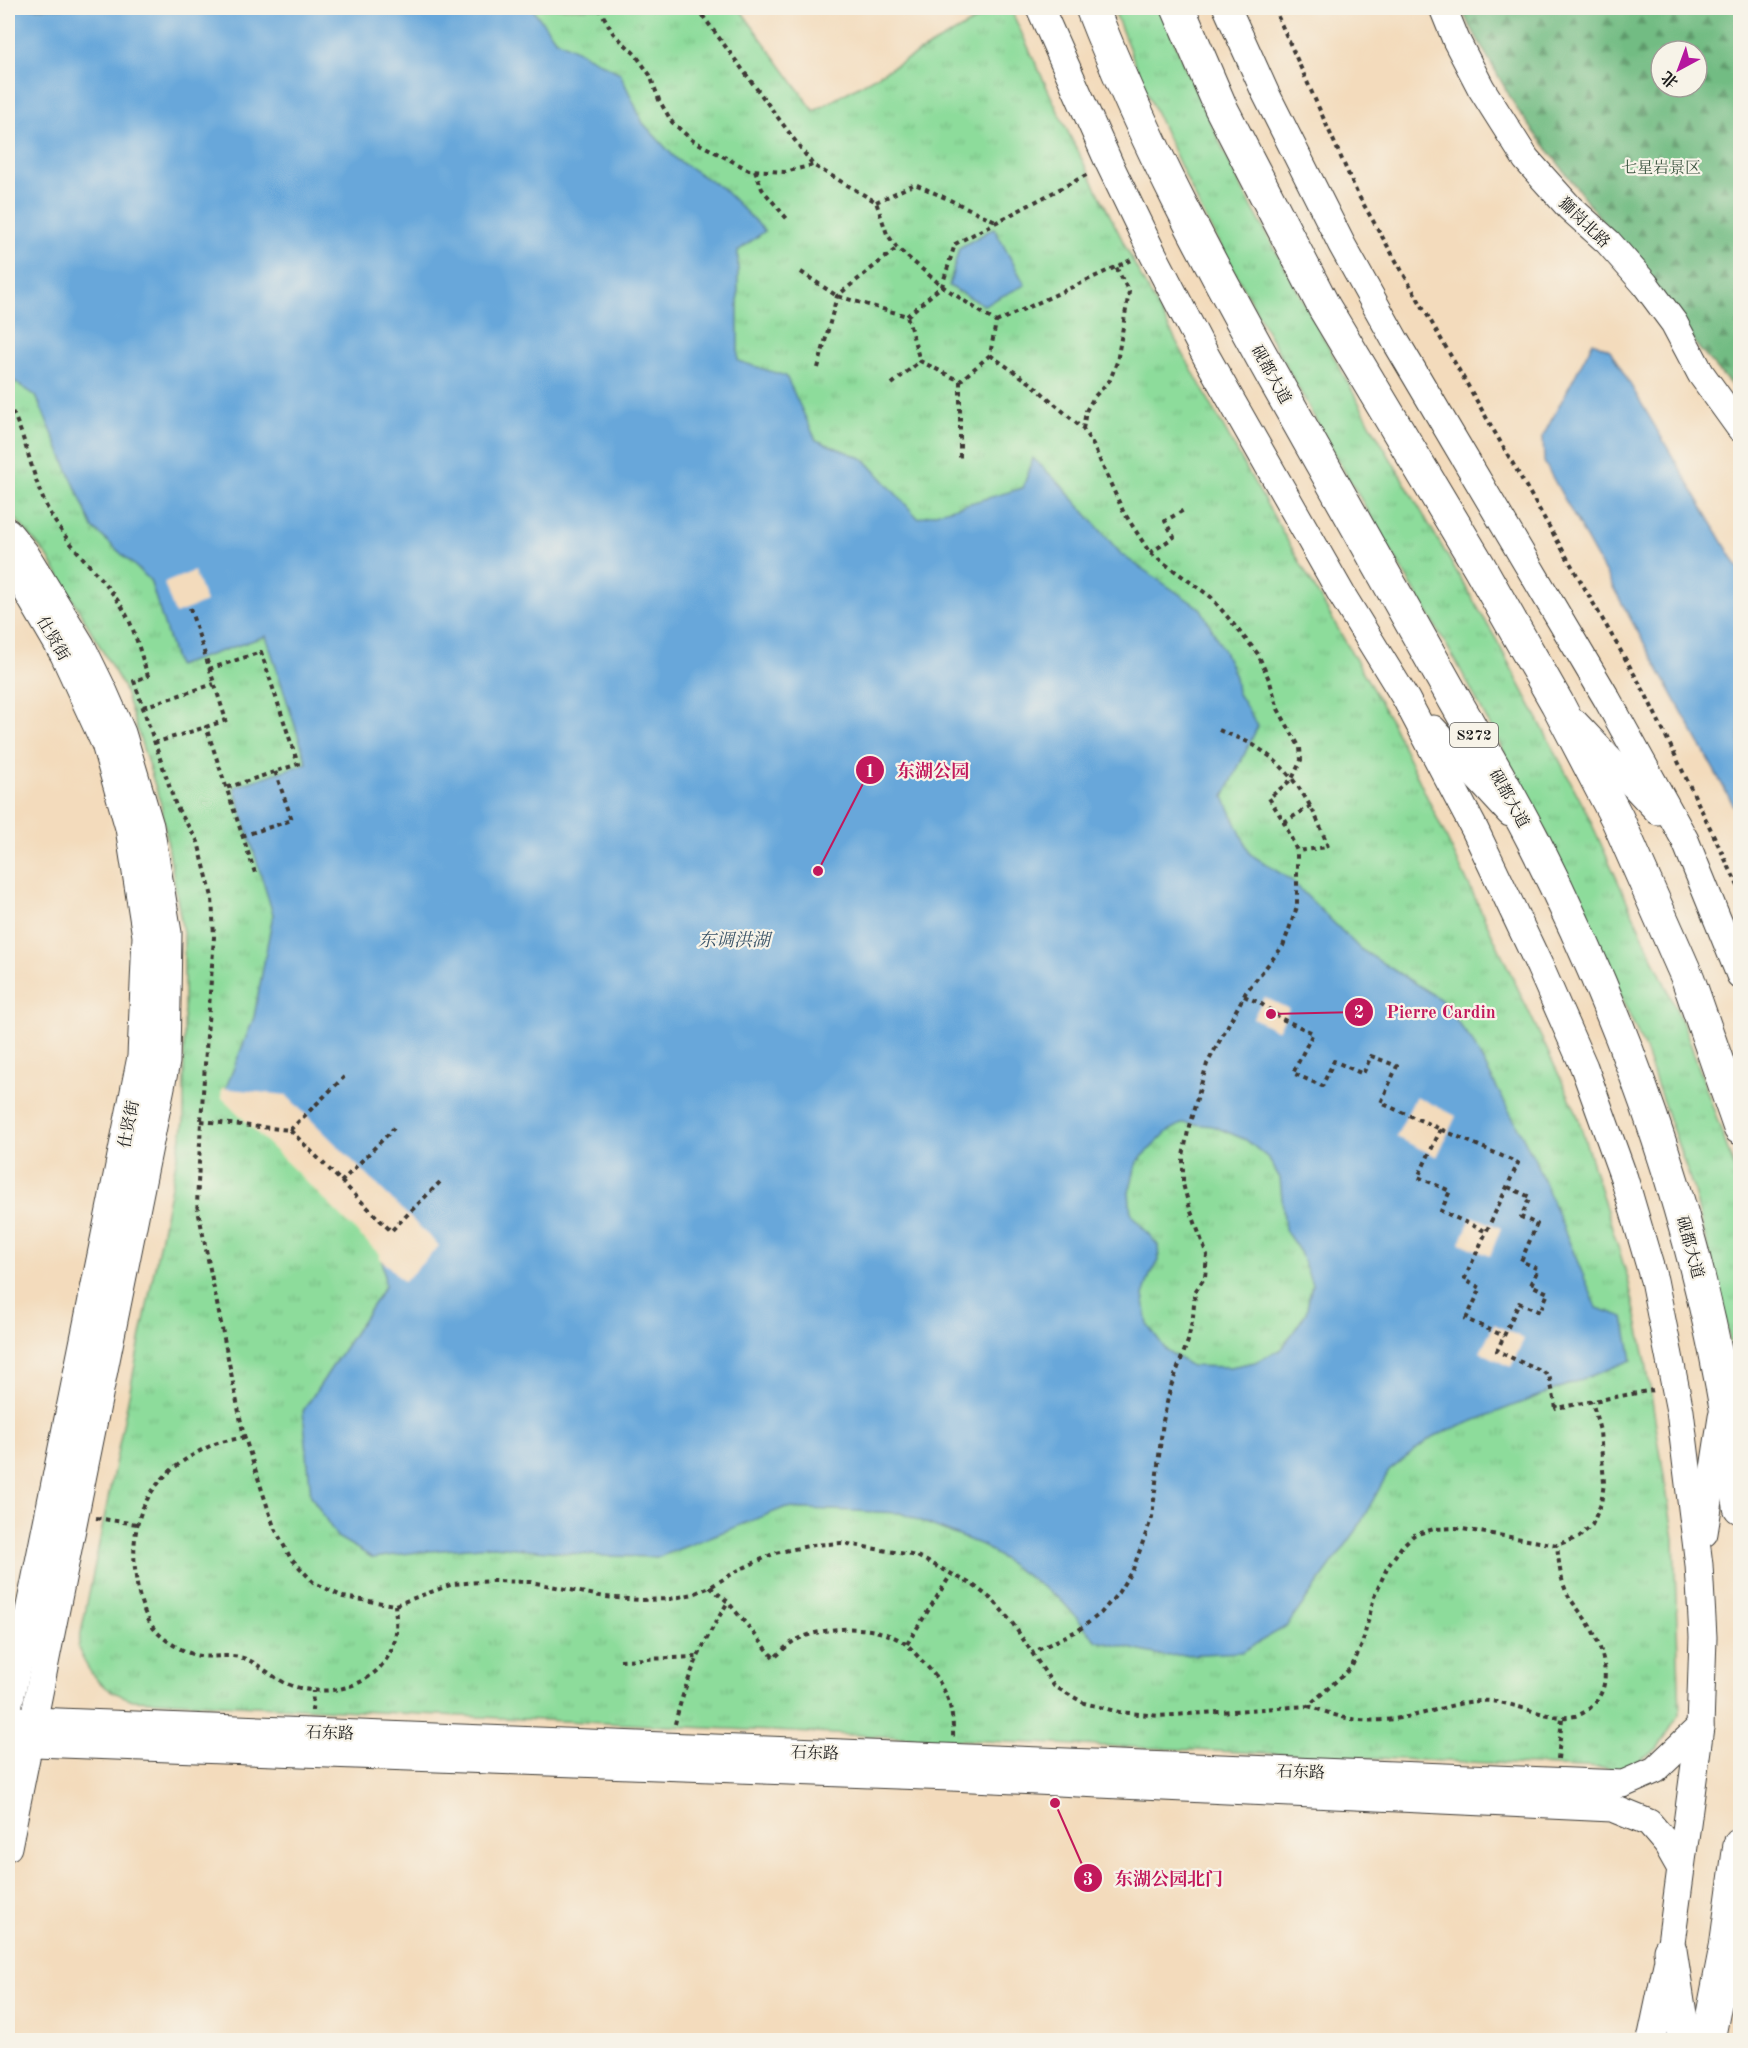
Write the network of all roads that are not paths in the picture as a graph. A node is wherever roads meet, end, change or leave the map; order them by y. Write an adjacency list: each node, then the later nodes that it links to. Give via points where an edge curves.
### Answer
1 (1040, 8): 9 (street, via 1109,164 1206,356)
2 (1092, 8): 11 (main road, 砚都大道 / S272, via 1116,70 1193,231)
3 (1178, 8): 10 (main road, via 1226,118 1324,307)
4 (1227, 8): 12 (street, via 1264,92 1347,254 1608,699)
5 (1443, 8): 6 (street, 獅岗北路, via 1481,88 1526,159 1645,284)
6 (1740, 428)
7 (8, 532): 20 (street, via 81,645 122,733 150,826 168,933 166,1062 75,1515)
8 (8, 560): 18 (street, 仕贤街, via 64,655 105,744 129,828 146,936 141,1057)
9 (1406, 699): 11 (street); 17 (street, via 1475,830 1540,967 1584,1067 1624,1178 1654,1280 1680,1411)
10 (1557, 703): 12 (street); 14 (main road, via 1655,901 1688,979)
11 (1532, 837): 15 (main road, 砚都大道 / S272, via 1608,1001 1642,1088 1695,1258)
12 (1685, 840): 13 (street)
13 (1740, 975)
14 (1740, 1128)
15 (1725, 1398): 16 (main road, 砚都大道 / S272); 17 (street)
16 (1740, 1507)
17 (1699, 1565): 19 (street, via 1703,1637)
18 (8, 1707)
19 (1700, 1727): 20 (street, 石东路, via 1655,1770 1623,1784 671,1746); 23 (street)
20 (19, 1731): 22 (street); 23 (street, 石东路, via 1612,1808 1649,1823)
21 (1740, 1844): 27 (main road)
22 (8, 1847)
23 (1680, 1867): 24 (street)
24 (1670, 1950): 25 (street); 26 (main road)
25 (1651, 2040)
26 (1684, 2040)
27 (1708, 2040)

